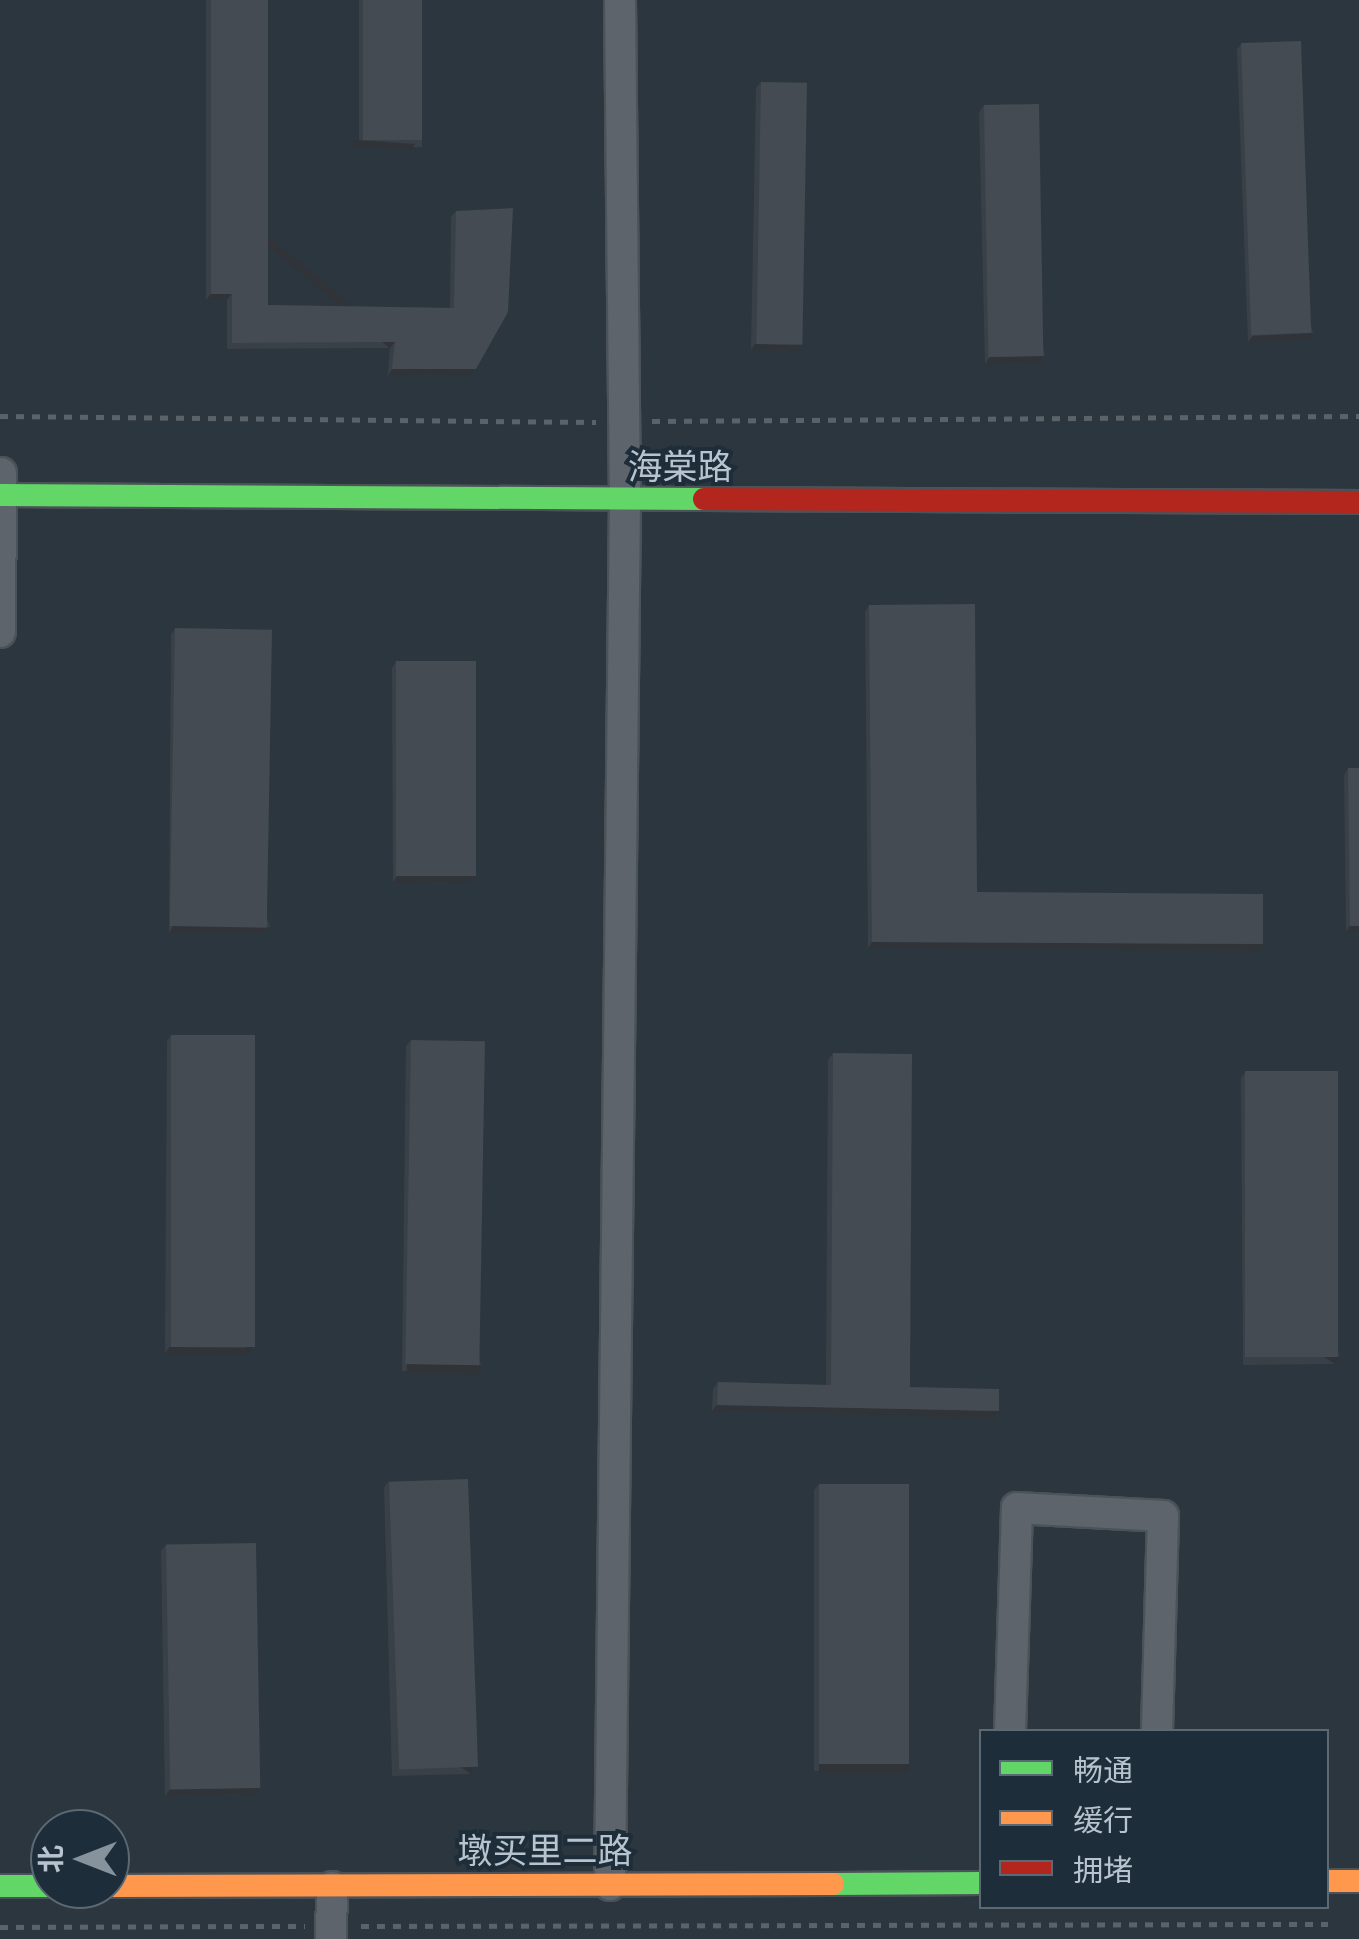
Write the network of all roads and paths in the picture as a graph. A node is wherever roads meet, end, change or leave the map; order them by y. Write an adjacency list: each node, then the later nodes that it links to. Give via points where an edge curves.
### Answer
1 (620, 0): 4 (street)
2 (0, 416): 4 (path)
3 (1359, 416): 4 (path)
4 (624, 422): 7 (street)
5 (1359, 478): 7 (street, 海棠路)
6 (1, 484): 7 (street, 海棠路); 9 (street)
7 (625, 488): 8 (street, 海棠路); 15 (street)
8 (1359, 502)
9 (0, 632)
10 (1010, 1729): 11 (street, via 1017,1508 1163,1516)
11 (1157, 1729)
12 (1359, 1880): 13 (street)
13 (1329, 1881)
14 (979, 1883): 15 (street, 墩买里二路)
15 (610, 1885): 19 (street, 墩买里二路)
16 (0, 1886): 17 (street)
17 (30, 1886)
18 (130, 1886): 19 (street, 墩买里二路)
19 (332, 1887): 22 (street)
20 (1328, 1924): 22 (path)
21 (0, 1927): 22 (path)
22 (332, 1932)

